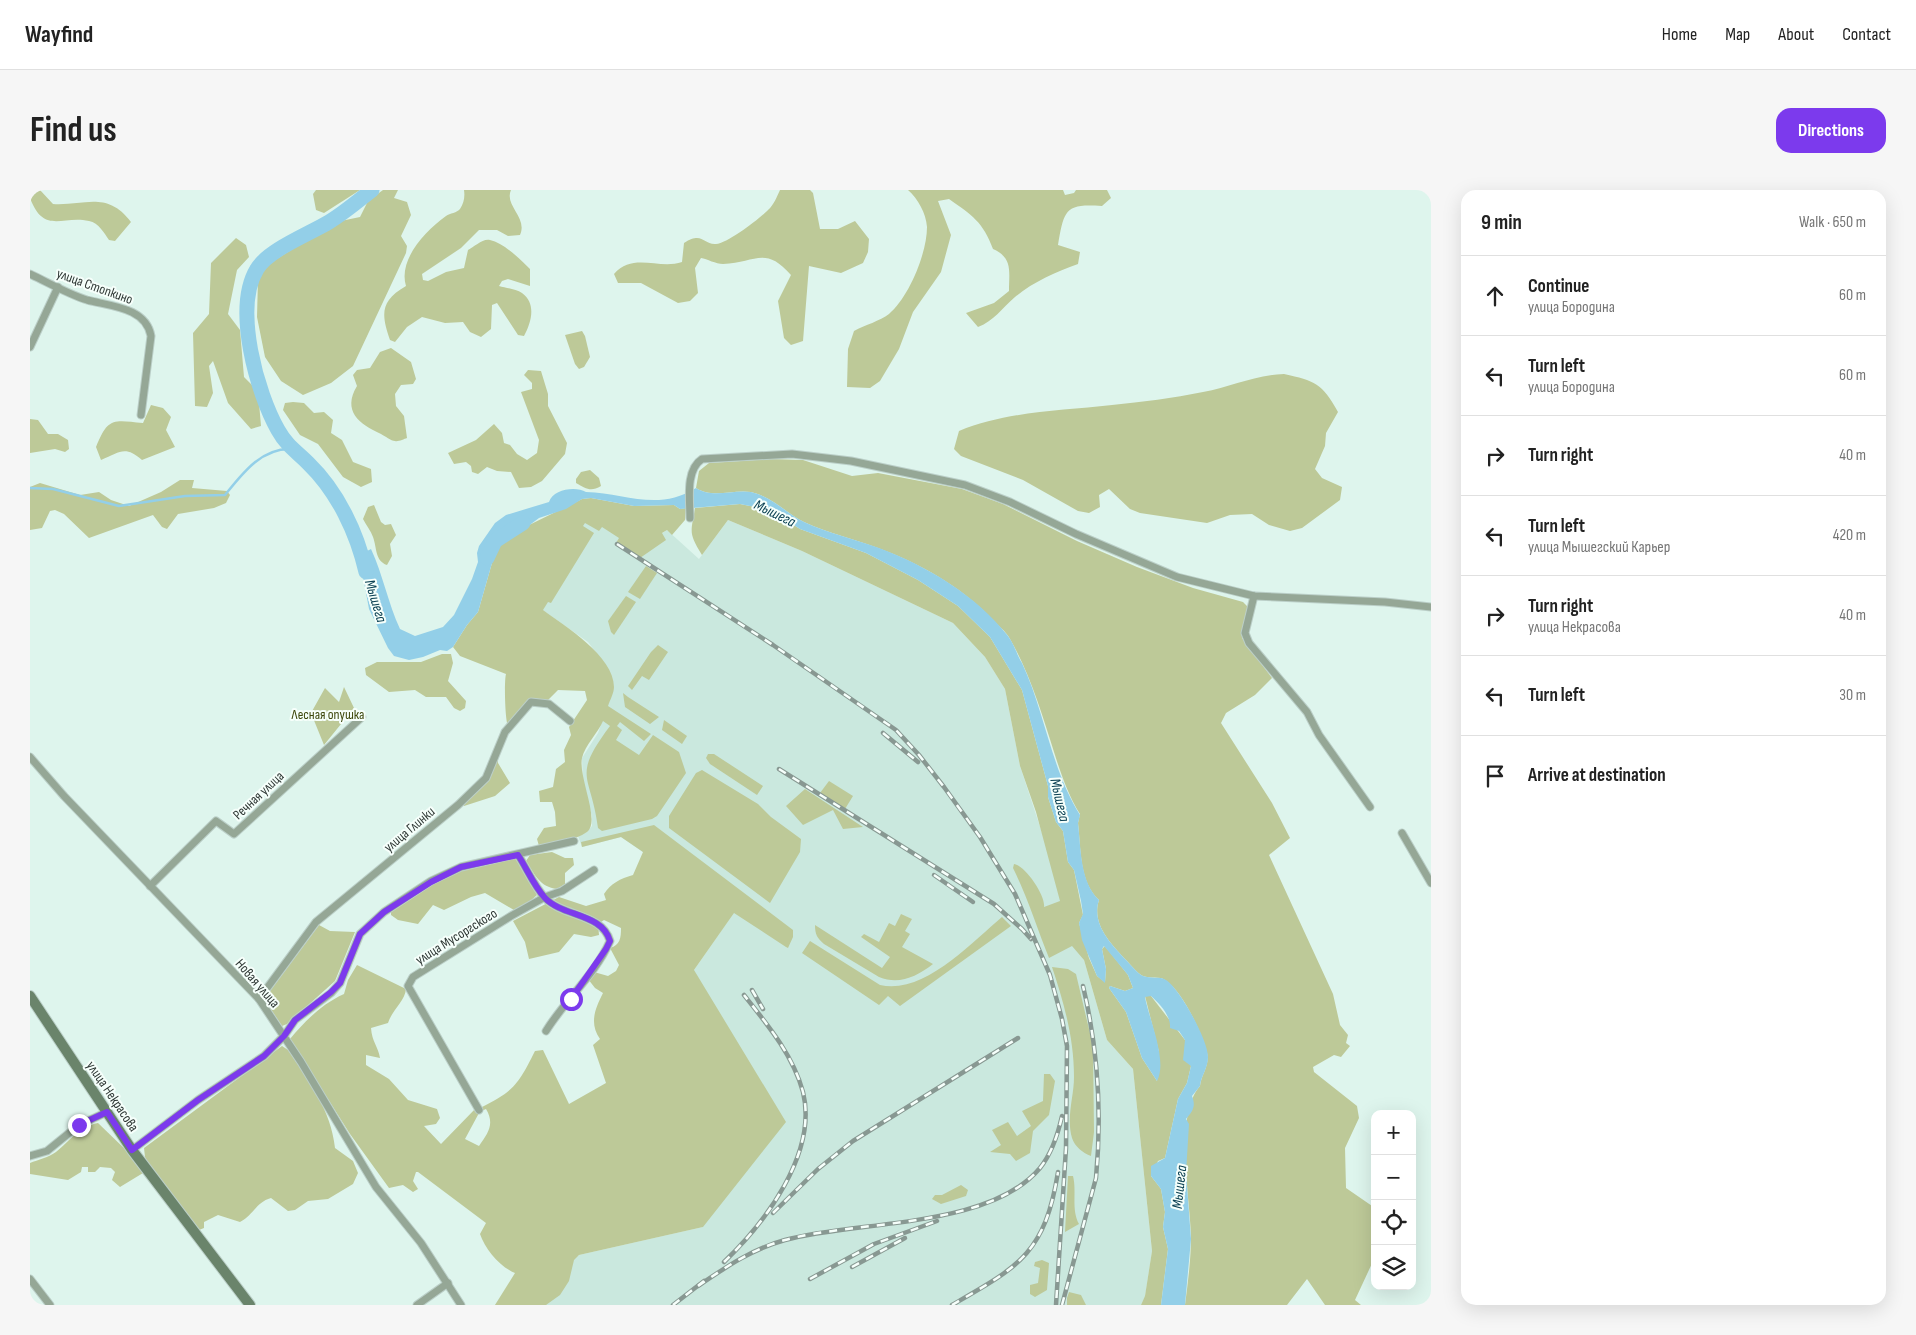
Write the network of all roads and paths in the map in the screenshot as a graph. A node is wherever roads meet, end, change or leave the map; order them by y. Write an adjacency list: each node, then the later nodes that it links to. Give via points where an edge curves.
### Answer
1 (30, 274): 2 (street, улица Стопкино)
2 (58, 287): 3 (street); 4 (street, улица Стопкино, via 135,314 150,329)
3 (30, 347)
4 (141, 415)
5 (690, 518): 6 (street, via 691,480 696,463 710,457 792,454 851,461 965,485 1177,577)
6 (1254, 596): 7 (street); 11 (street, via 1245,633 1249,643 1307,712)
7 (1431, 607)
8 (362, 717): 17 (street, Речная улица, via 234,834 216,821)
9 (570, 721): 20 (street, улица Глинки, via 549,704 531,702 505,732 486,778 458,805 316,922)
10 (30, 757): 17 (street, Новая улица)
11 (1370, 807)
12 (1402, 833): 16 (street)
13 (574, 841): 14 (street)
14 (518, 855): 18 (street); 22 (street, via 461,867 384,912 360,934 340,983 295,1020)
15 (594, 870): 18 (street, улица Мусоргского, via 562,892)
16 (1431, 883)
17 (150, 886): 20 (street, Новая улица)
18 (545, 897): 21 (street, via 557,907 602,928 610,941); 23 (street, улица Мусоргского, via 413,977 408,986)
19 (30, 996): 24 (main road, улица Некрасова)
20 (259, 999): 22 (street, Новая улица)
21 (546, 1031)
22 (284, 1036): 25 (street, via 264,1056); 28 (street, Новая улица, via 376,1187)
23 (479, 1110)
24 (107, 1112): 25 (main road, улица Некрасова); 26 (street, via 79,1125 47,1151)
25 (132, 1150): 30 (main road, улица Некрасова)
26 (30, 1156)
27 (30, 1279): 29 (street)
28 (448, 1283): 31 (street); 32 (street, Новая улица)
29 (50, 1305)
30 (250, 1305)
31 (417, 1305)
32 (461, 1305)

